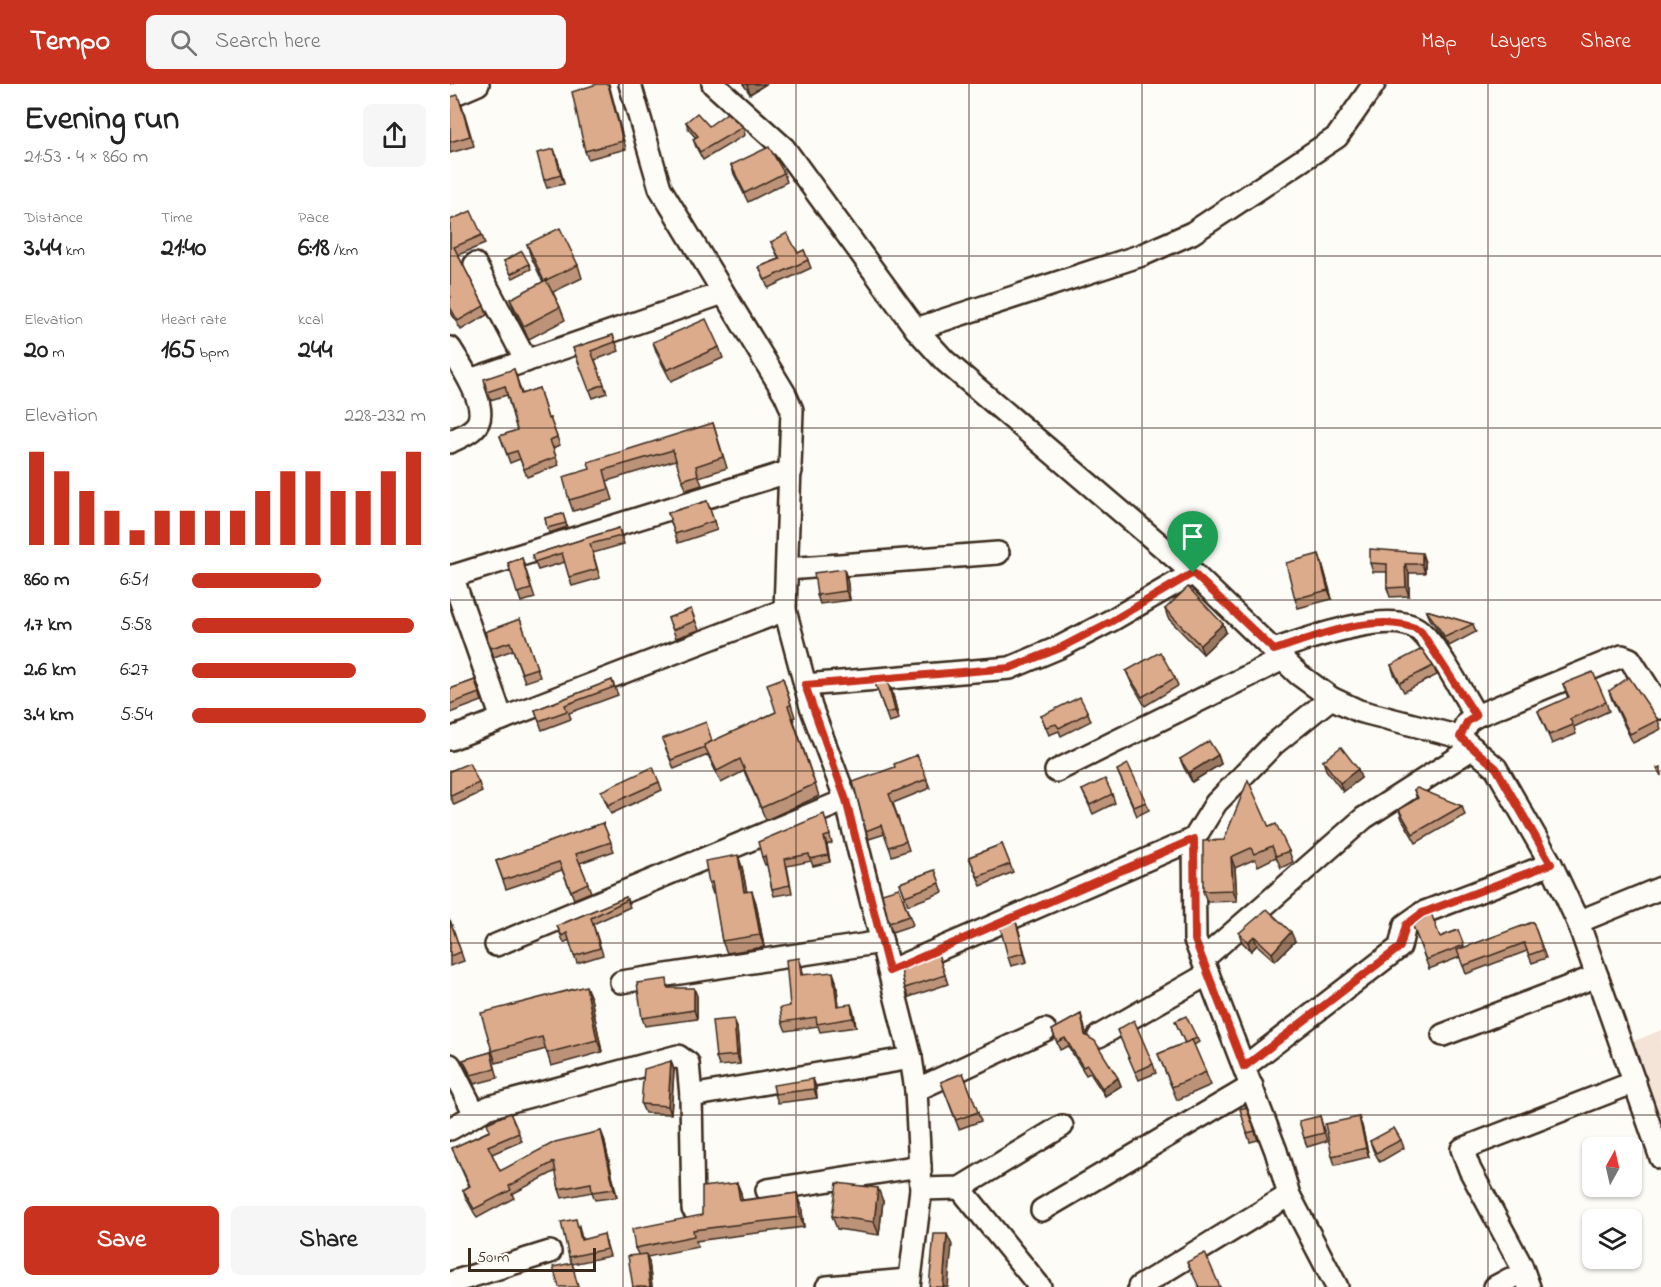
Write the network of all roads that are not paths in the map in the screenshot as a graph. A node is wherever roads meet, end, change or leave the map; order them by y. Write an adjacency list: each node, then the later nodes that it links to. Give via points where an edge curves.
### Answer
1 (478, 84): 5 (street)
2 (630, 84): 7 (street, via 660,188)
3 (713, 84): 8 (street, via 784,148)
4 (1374, 84): 8 (street, via 1337,137 1192,233 1142,255)
5 (450, 96)
6 (475, 264): 10 (street)
7 (723, 293): 10 (street); 13 (street, via 792,410)
8 (916, 329): 16 (street, via 945,361)
9 (450, 348): 11 (street)
10 (526, 361): 11 (street)
11 (470, 380): 12 (street, via 480,419 475,428)
12 (450, 442)
13 (792, 471): 15 (street); 17 (street)
14 (998, 552): 15 (street)
15 (787, 569): 18 (street)
16 (1193, 573): 19 (street); 20 (street, via 1060,648 1010,668)
17 (451, 577): 24 (street)
18 (785, 610): 20 (street); 24 (street)
19 (1278, 655): 21 (street); 23 (street, via 1343,627 1390,623 1410,626 1420,630); 27 (street)
20 (805, 685): 28 (street)
21 (1331, 698): 26 (street, via 1359,711); 29 (street, via 1274,744 1216,803)
22 (1661, 708): 23 (street, via 1626,656)
23 (1476, 716): 26 (street, via 1467,722)
24 (502, 719): 25 (street)
25 (450, 740)
26 (1466, 743): 30 (street, via 1496,768); 35 (street, via 1364,818)
27 (1056, 771)
28 (846, 800): 33 (street); 34 (street)
29 (1194, 839): 35 (street, via 1195,940); 36 (street)
30 (1551, 864): 32 (street); 44 (street, via 1422,913 1406,925 1400,947)
31 (1661, 888): 32 (street)
32 (1578, 922): 37 (street)
33 (882, 942): 36 (street); 38 (street)
34 (496, 945)
35 (1206, 967): 41 (street); 44 (street)
36 (889, 971): 42 (street)
37 (1597, 976): 40 (street); 45 (street)
38 (621, 982)
39 (1045, 1030): 46 (street)
40 (1443, 1035)
41 (1100, 1036)
42 (911, 1058): 46 (street); 47 (street)
43 (450, 1065): 48 (street)
44 (1247, 1076): 56 (street); 58 (street)
45 (1635, 1082): 51 (street); 62 (street, via 1462,1149 1521,1264)
46 (916, 1090): 52 (street)
47 (691, 1096): 48 (street, via 688,1063 678,1056 588,1078); 57 (street)
48 (475, 1114): 50 (street)
49 (1062, 1126): 53 (street)
50 (450, 1130)
51 (1661, 1158)
52 (920, 1166): 54 (street); 55 (street)
53 (960, 1188): 54 (street); 64 (street)
54 (921, 1189): 61 (street)
55 (767, 1190)
56 (1289, 1195): 65 (street); 66 (street)
57 (693, 1209)
58 (1042, 1210)
59 (550, 1252): 60 (street)
60 (450, 1282)
61 (908, 1284): 63 (street)
62 (1511, 1284)
63 (827, 1287)
64 (1040, 1287)
65 (1139, 1287)
66 (1337, 1287)

